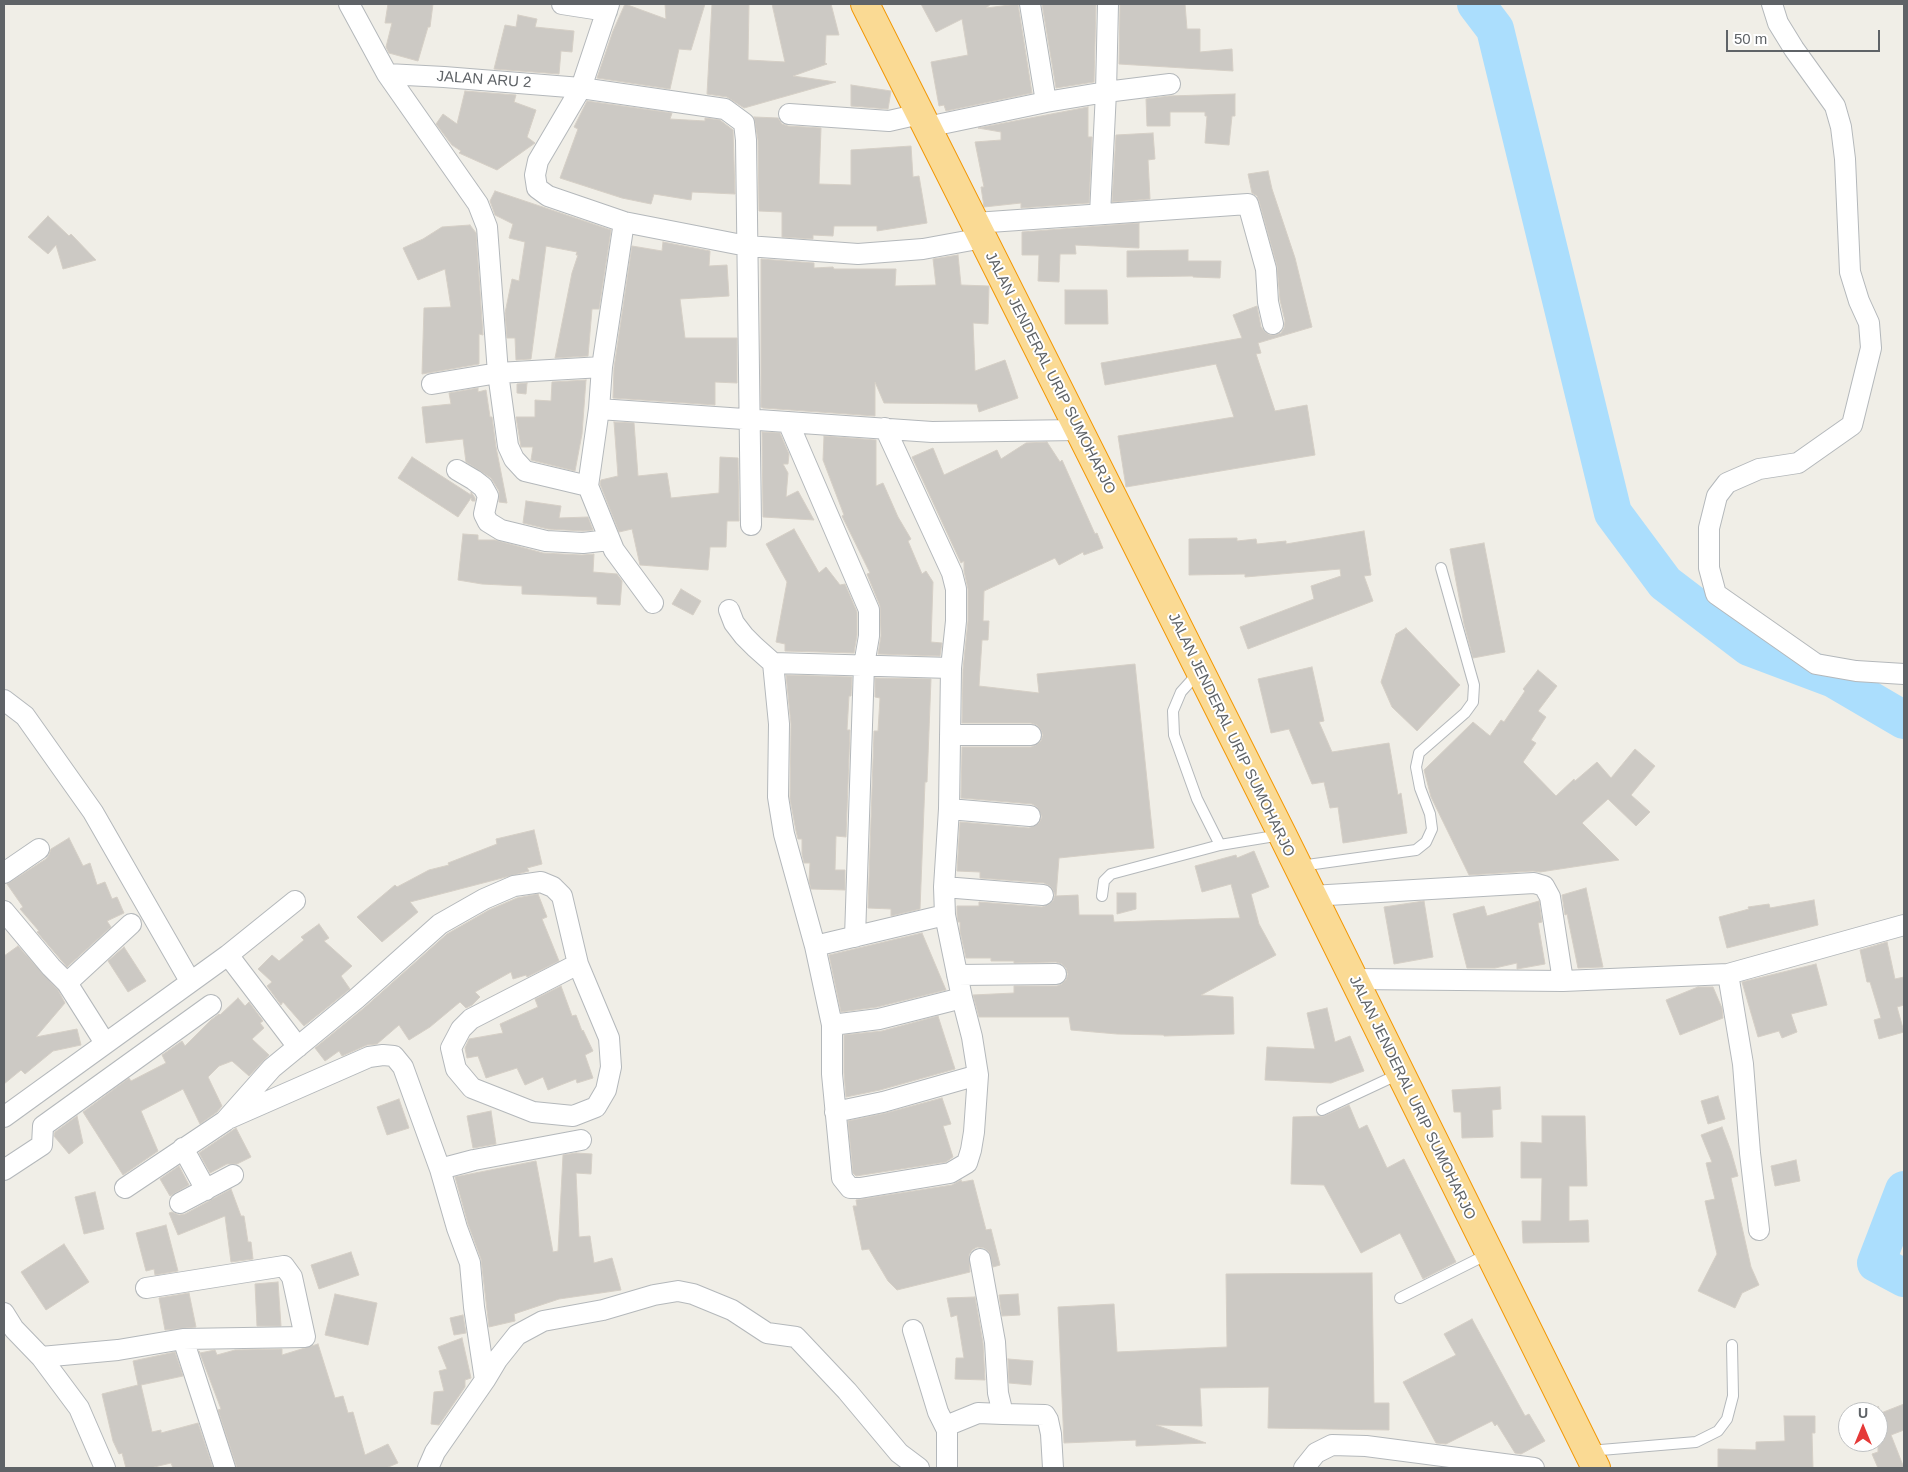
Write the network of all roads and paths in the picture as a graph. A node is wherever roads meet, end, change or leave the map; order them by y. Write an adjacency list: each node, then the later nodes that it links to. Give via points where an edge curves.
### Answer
1 (349, 4): 8 (street)
2 (562, 4): 7 (street)
3 (865, 4): 14 (highway, JALAN JENDERAL URIP SUMOHARJO)
4 (1030, 4): 12 (street)
5 (1108, 4): 11 (street)
6 (1772, 4): 39 (street, via 1778,23 1794,49 1835,106 1845,159 1850,272 1869,323 1871,348 1852,426 1798,463 1758,469 1727,483 1717,496 1709,528 1709,568 1716,594 1816,664)
7 (608, 7): 10 (street)
8 (387, 74): 10 (street, JALAN ARU 2); 21 (street, via 478,204 487,227)
9 (1170, 84): 11 (street)
10 (581, 88): 16 (street, via 538,161 534,175 537,188 548,196); 18 (street, JALAN ARU 2, via 725,109 744,123)
11 (1106, 92): 12 (street); 15 (street)
12 (1046, 102): 14 (street)
13 (789, 114): 14 (street)
14 (924, 121): 17 (highway, JALAN JENDERAL URIP SUMOHARJO)
15 (1100, 214): 17 (street); 19 (street, via 1248,204 1266,269)
16 (624, 222): 18 (street); 20 (street)
17 (979, 231): 18 (street, via 923,249 858,254); 27 (highway, JALAN JENDERAL URIP SUMOHARJO)
18 (748, 246): 24 (street)
19 (1272, 324)
20 (602, 367): 21 (street); 23 (street)
21 (498, 373): 22 (street); 29 (street, via 508,446 514,460 525,471)
22 (432, 384)
23 (599, 409): 24 (street); 29 (street)
24 (749, 419): 25 (street); 30 (street)
25 (788, 422): 26 (street); 36 (street, via 869,610)
26 (885, 428): 27 (street, via 932,432); 37 (street, via 952,573 956,605)
27 (1079, 430): 38 (highway, JALAN JENDERAL URIP SUMOHARJO)
28 (457, 470): 31 (street, via 483,487 488,496 484,514 488,522 501,530 546,541 584,543)
29 (588, 486): 31 (street)
30 (750, 525)
31 (609, 540): 33 (street)
32 (1441, 568): 48 (lane, via 1474,685 1473,702 1466,713 1419,753 1416,767 1432,829 1426,842 1416,850)
33 (653, 603)
34 (730, 610): 35 (street, via 734,623 744,636)
35 (773, 663): 36 (street); 60 (street, via 779,724 778,797 784,834)
36 (864, 665): 37 (street); 59 (street)
37 (951, 668): 41 (street)
38 (1200, 670): 45 (highway, JALAN JENDERAL URIP SUMOHARJO); 46 (lane, via 1181,692 1173,711 1174,735 1197,799)
39 (1904, 674)
40 (4, 700): 68 (street, via 25,716 93,812)
41 (950, 736): 42 (street); 43 (street)
42 (1031, 736)
43 (948, 809): 44 (street); 50 (street)
44 (1030, 816)
45 (1282, 834): 46 (lane); 48 (highway, JALAN JENDERAL URIP SUMOHARJO)
46 (1220, 845): 52 (lane, via 1111,874 1104,881)
47 (39, 849): 49 (street)
48 (1297, 867): 53 (highway, JALAN JENDERAL URIP SUMOHARJO)
49 (4, 873)
50 (944, 887): 51 (street); 56 (street)
51 (1043, 895)
52 (1102, 896)
53 (1311, 896): 66 (highway, JALAN JENDERAL URIP SUMOHARJO); 67 (street, via 1534,883 1544,886 1550,897)
54 (296, 901): 61 (street)
55 (4, 911): 69 (street)
56 (946, 916): 59 (street); 65 (street)
57 (131, 924): 69 (street)
58 (1904, 925): 64 (street)
59 (855, 937): 60 (street)
60 (815, 946): 72 (street)
61 (228, 955): 68 (street); 74 (street)
62 (578, 964): 62 (street, via 609,1038 611,1067 606,1090 596,1107 573,1116 533,1112 472,1088 456,1069 451,1048 461,1029 471,1019); 74 (street, via 562,896 541,882 514,886 440,924)
63 (1056, 974): 65 (street)
64 (1728, 974): 67 (street); 89 (street, via 1743,1064)
65 (957, 975): 70 (street)
66 (1354, 979): 67 (street); 75 (highway, JALAN JENDERAL URIP SUMOHARJO)
67 (1563, 981)
68 (190, 982): 73 (street)
69 (67, 983): 73 (street)
70 (962, 998): 72 (street, via 879,1019); 76 (street)
71 (211, 1005): 84 (street, via 43,1126 42,1146)
72 (832, 1025): 78 (street)
73 (105, 1043): 79 (street)
74 (298, 1047): 80 (street, via 272,1068)
75 (1400, 1073): 77 (lane); 90 (highway, JALAN JENDERAL URIP SUMOHARJO)
76 (978, 1075): 78 (street); 78 (street, via 971,1150 966,1163 950,1173 850,1188 842,1178)
77 (1322, 1110)
78 (836, 1112)
79 (4, 1117)
80 (225, 1121): 82 (street); 83 (street, via 369,1057 394,1056 403,1067)
81 (581, 1140): 83 (street)
82 (183, 1148): 86 (street); 87 (street)
83 (440, 1169): 99 (street, via 470,1262)
84 (4, 1170)
85 (233, 1175): 87 (street)
86 (125, 1188)
87 (206, 1190): 88 (street)
88 (180, 1203)
89 (1759, 1230)
90 (1489, 1254): 93 (lane); 102 (highway, JALAN JENDERAL URIP SUMOHARJO)
91 (980, 1259): 100 (street, via 995,1342 998,1393)
92 (146, 1288): 96 (street, via 284,1266 292,1277 305,1337)
93 (1400, 1298)
94 (7, 1325): 98 (street)
95 (913, 1330): 101 (street, via 938,1412)
96 (183, 1340): 98 (street); 105 (street)
97 (1732, 1345): 102 (lane, via 1733,1396 1727,1419 1718,1431 1696,1442)
98 (41, 1358): 104 (street, via 79,1408)
99 (485, 1380): 106 (street, via 435,1452); 107 (street, via 516,1335 543,1321 603,1310 654,1295 678,1291 694,1294 732,1310 766,1333 796,1337 899,1453)
100 (1003, 1414): 101 (street, via 978,1413); 109 (street, via 1045,1415 1051,1434)
101 (946, 1426): 108 (street)
102 (1592, 1460)
103 (1489, 1466): 110 (street, via 1366,1446 1332,1445 1316,1453); 111 (street)
104 (105, 1468)
105 (225, 1468)
106 (428, 1468)
107 (919, 1468)
108 (947, 1468)
109 (1054, 1468)
110 (1304, 1468)
111 (1534, 1468)

